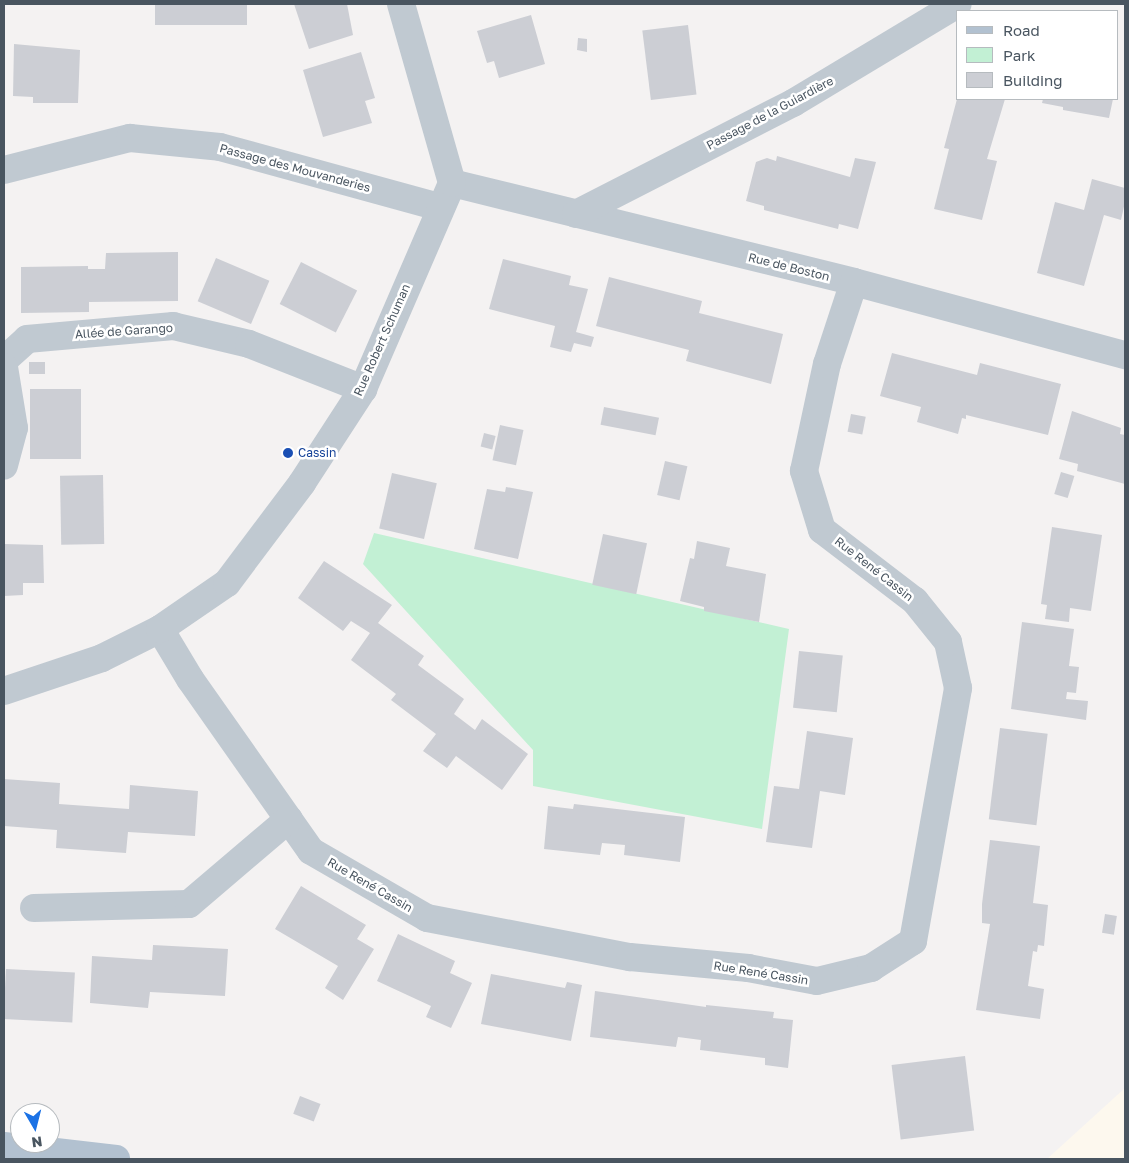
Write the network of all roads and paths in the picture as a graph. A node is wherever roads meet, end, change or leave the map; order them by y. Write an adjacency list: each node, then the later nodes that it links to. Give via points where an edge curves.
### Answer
1 (401, 4): 4 (street)
2 (958, 4): 6 (street, Passage de la Guiardière, via 793,103)
3 (4, 170): 5 (street, Passage des Mouvanderies, via 130,138 220,147)
4 (452, 183): 5 (street, Rue Robert Schuman); 6 (street, Rue de Boston)
5 (439, 206): 11 (street, Rue Robert Schuman)
6 (576, 214): 7 (street, Rue de Boston)
7 (854, 282): 8 (street, Rue de Boston); 15 (street, Rue René Cassin, via 827,364 804,471 822,530 915,601 948,642 958,688 912,941 871,968 817,981 748,968 601,952 427,918 311,851)
8 (1125, 355)
9 (4, 360): 11 (street, Allée de Garango, via 28,339 173,326 249,344)
10 (4, 367): 12 (street, via 14,428)
11 (362, 389): 13 (street, Rue Robert Schuman, via 302,483 227,583)
12 (4, 466)
13 (160, 628): 14 (street, Rue Robert Schuman, via 102,658); 15 (street, Rue René Cassin, via 190,679)
14 (4, 691)
15 (289, 819): 16 (street, via 189,904)
16 (34, 908)
17 (4, 1146): 18 (main road)
18 (116, 1159)

